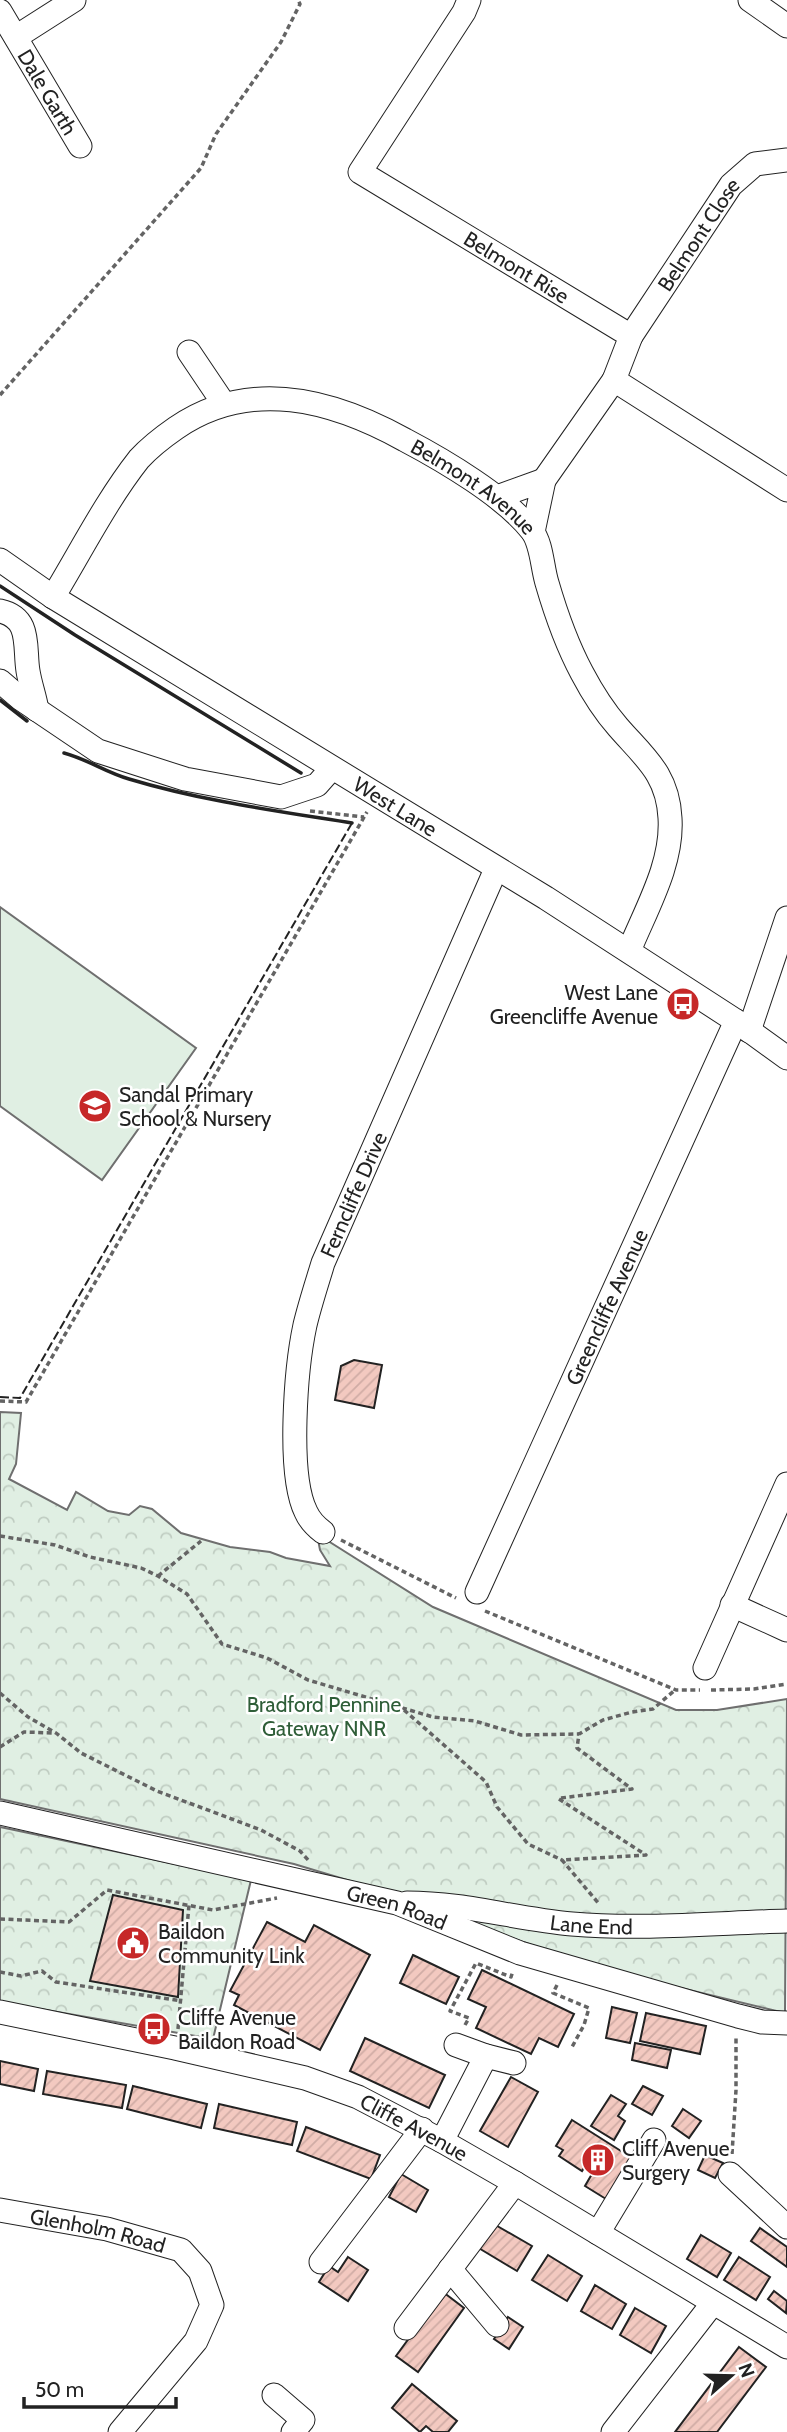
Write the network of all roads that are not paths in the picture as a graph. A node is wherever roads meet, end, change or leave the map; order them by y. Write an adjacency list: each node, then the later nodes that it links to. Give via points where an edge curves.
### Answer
1 (75, 0): 6 (street)
2 (469, 0): 9 (street, Belmont Rise, via 360,172)
3 (750, 0): 5 (street)
4 (0, 11): 6 (street, Dale Garth)
5 (787, 26)
6 (16, 37): 7 (street, Dale Garth)
7 (80, 146)
8 (787, 160): 9 (street, Belmont Close, via 755,164 731,185)
9 (631, 336): 11 (street)
10 (189, 352): 12 (street)
11 (614, 380): 13 (street); 14 (street)
12 (223, 404): 15 (street, Belmont Avenue, via 286,399 352,414 423,450); 18 (street, Belmont Avenue, via 189,419 141,457)
13 (544, 480): 15 (street); 16 (street)
14 (787, 490)
15 (496, 497): 16 (street, Belmont Avenue)
16 (533, 532): 25 (street, Belmont Avenue, via 572,654 611,719 655,768 665,791 670,815 668,853)
17 (0, 560): 18 (street, West Lane)
18 (53, 597): 22 (street, West Lane)
19 (0, 611): 21 (street, via 14,616 22,627)
20 (0, 681): 21 (street)
21 (37, 710): 22 (street, via 98,751 185,779 281,796 317,785)
22 (332, 768): 23 (street, West Lane)
23 (496, 869): 25 (street, West Lane); 29 (street, Ferncliffe Drive, via 323,1263 306,1325 298,1368 296,1459 304,1510)
24 (787, 918): 26 (street, Greencliffe Avenue)
25 (629, 951): 26 (street, West Lane)
26 (743, 1026): 27 (street, West Lane); 30 (street, Greencliffe Avenue)
27 (787, 1058)
28 (787, 1484): 31 (street)
29 (323, 1532)
30 (473, 1600)
31 (732, 1605): 32 (street); 33 (street)
32 (787, 1630)
33 (705, 1668)
34 (0, 1812): 35 (street, Green Road)
35 (397, 1903): 36 (street, Lane End, via 442,1903 572,1924); 38 (street, Green Road, via 540,1959 738,2016)
36 (787, 1921)
37 (0, 2012): 42 (street, Cliffe Avenue, via 305,2078 358,2097)
38 (787, 2023)
39 (456, 2045): 40 (street)
40 (486, 2056): 41 (street); 44 (street)
41 (514, 2063)
42 (422, 2129): 44 (street, Cliffe Avenue); 50 (street)
43 (654, 2140): 49 (street)
44 (442, 2141): 46 (street, Cliffe Avenue)
45 (730, 2174): 48 (street)
46 (515, 2183): 49 (street, Cliffe Avenue); 51 (street)
47 (0, 2210): 57 (street, Glenholm Road, via 107,2229 181,2250 200,2271 212,2305 196,2341)
48 (787, 2227)
49 (598, 2233): 52 (street, Cliffe Avenue)
50 (321, 2262)
51 (450, 2269): 53 (street); 54 (street)
52 (713, 2303): 55 (street, Cliffe Avenue); 59 (street)
53 (498, 2325)
54 (406, 2328)
55 (787, 2347)
56 (274, 2395): 58 (street, via 303,2420)
57 (120, 2432)
58 (293, 2432)
59 (613, 2432)

